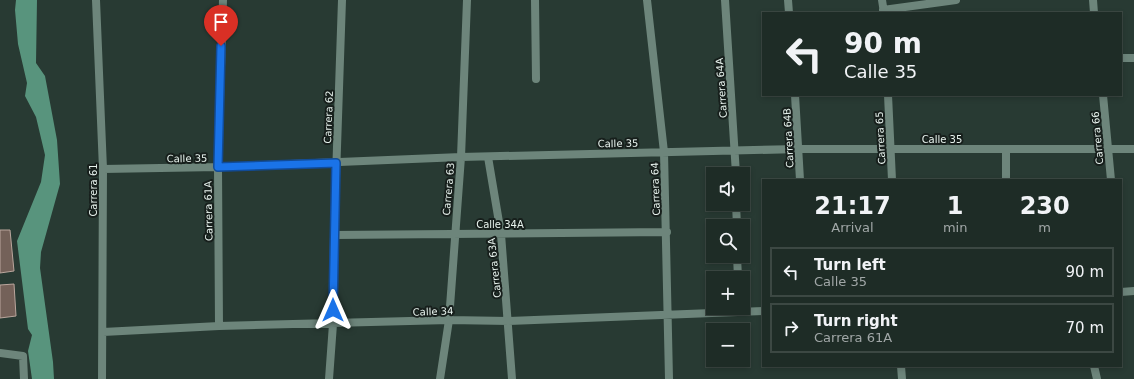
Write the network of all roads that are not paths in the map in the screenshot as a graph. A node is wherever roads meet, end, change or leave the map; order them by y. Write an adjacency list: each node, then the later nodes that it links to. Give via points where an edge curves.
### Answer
1 (96, 0): 33 (street, Carrera 61)
2 (222, 0): 31 (street, Carrera 61A)
3 (342, 0): 30 (street, Carrera 62)
4 (467, 0): 28 (street, Carrera 63)
5 (535, 0): 17 (street)
6 (647, 0): 27 (street, Carrera 64)
7 (725, 0): 26 (street, Carrera 64A)
8 (788, 0): 12 (street)
9 (882, 0): 13 (street)
10 (956, 0): 13 (street)
11 (1093, 0): 14 (street)
12 (789, 12)
13 (884, 12)
14 (1094, 12)
15 (1122, 58): 16 (street)
16 (1134, 58)
17 (536, 79)
18 (795, 96): 21 (street, Carrera 64B)
19 (888, 96): 22 (street, Carrera 65)
20 (1103, 96): 24 (street, Carrera 66)
21 (800, 149): 22 (street, Calle 35); 26 (street, Calle 35); 34 (street, Carrera 64B)
22 (892, 149): 23 (street, Calle 35); 35 (street, Carrera 65)
23 (1006, 149): 24 (street, Calle 35); 36 (street)
24 (1108, 149): 25 (street, Calle 35); 37 (street, Carrera 66)
25 (1134, 149)
26 (736, 151): 27 (street, Calle 35); 32 (street, Carrera 64A)
27 (664, 152): 29 (street, Calle 35); 38 (street, Carrera 64)
28 (460, 157): 29 (street, Calle 35); 30 (street, Calle 35); 39 (street, Carrera 63)
29 (488, 157): 40 (street, Carrera 63A)
30 (336, 163): 31 (street, Calle 35); 41 (street, Carrera 62)
31 (218, 167): 33 (street, Calle 35); 51 (street, Carrera 61A)
32 (736, 167)
33 (103, 169): 52 (street, Carrera 61)
34 (800, 179)
35 (892, 179)
36 (1006, 179)
37 (1111, 179)
38 (667, 232): 40 (street, Calle 34A); 47 (street, Carrera 64)
39 (454, 234): 40 (street, Calle 34A); 41 (street, Calle 34A); 48 (street, Carrera 63)
40 (500, 234): 49 (street, Carrera 63A)
41 (334, 235): 50 (street, Carrera 62)
42 (1134, 291): 43 (street)
43 (1122, 292)
44 (750, 310): 45 (street, Calle 34)
45 (762, 311)
46 (706, 312): 47 (street, Calle 34)
47 (667, 315): 49 (street, Calle 34); 61 (street, Carrera 64)
48 (449, 320): 49 (street, Calle 34); 50 (street, Calle 34); 59 (street, Carrera 63)
49 (509, 320): 60 (street, Carrera 63A)
50 (333, 324): 51 (street, Calle 34); 58 (street, Carrera 62)
51 (219, 326): 52 (street, Calle 34)
52 (103, 332): 57 (street, Carrera 61)
53 (0, 353): 56 (street, via 22,356)
54 (900, 367): 62 (street)
55 (1094, 367): 63 (street)
56 (24, 379)
57 (102, 379)
58 (329, 379)
59 (440, 379)
60 (512, 379)
61 (669, 379)
62 (902, 379)
63 (1097, 379)

